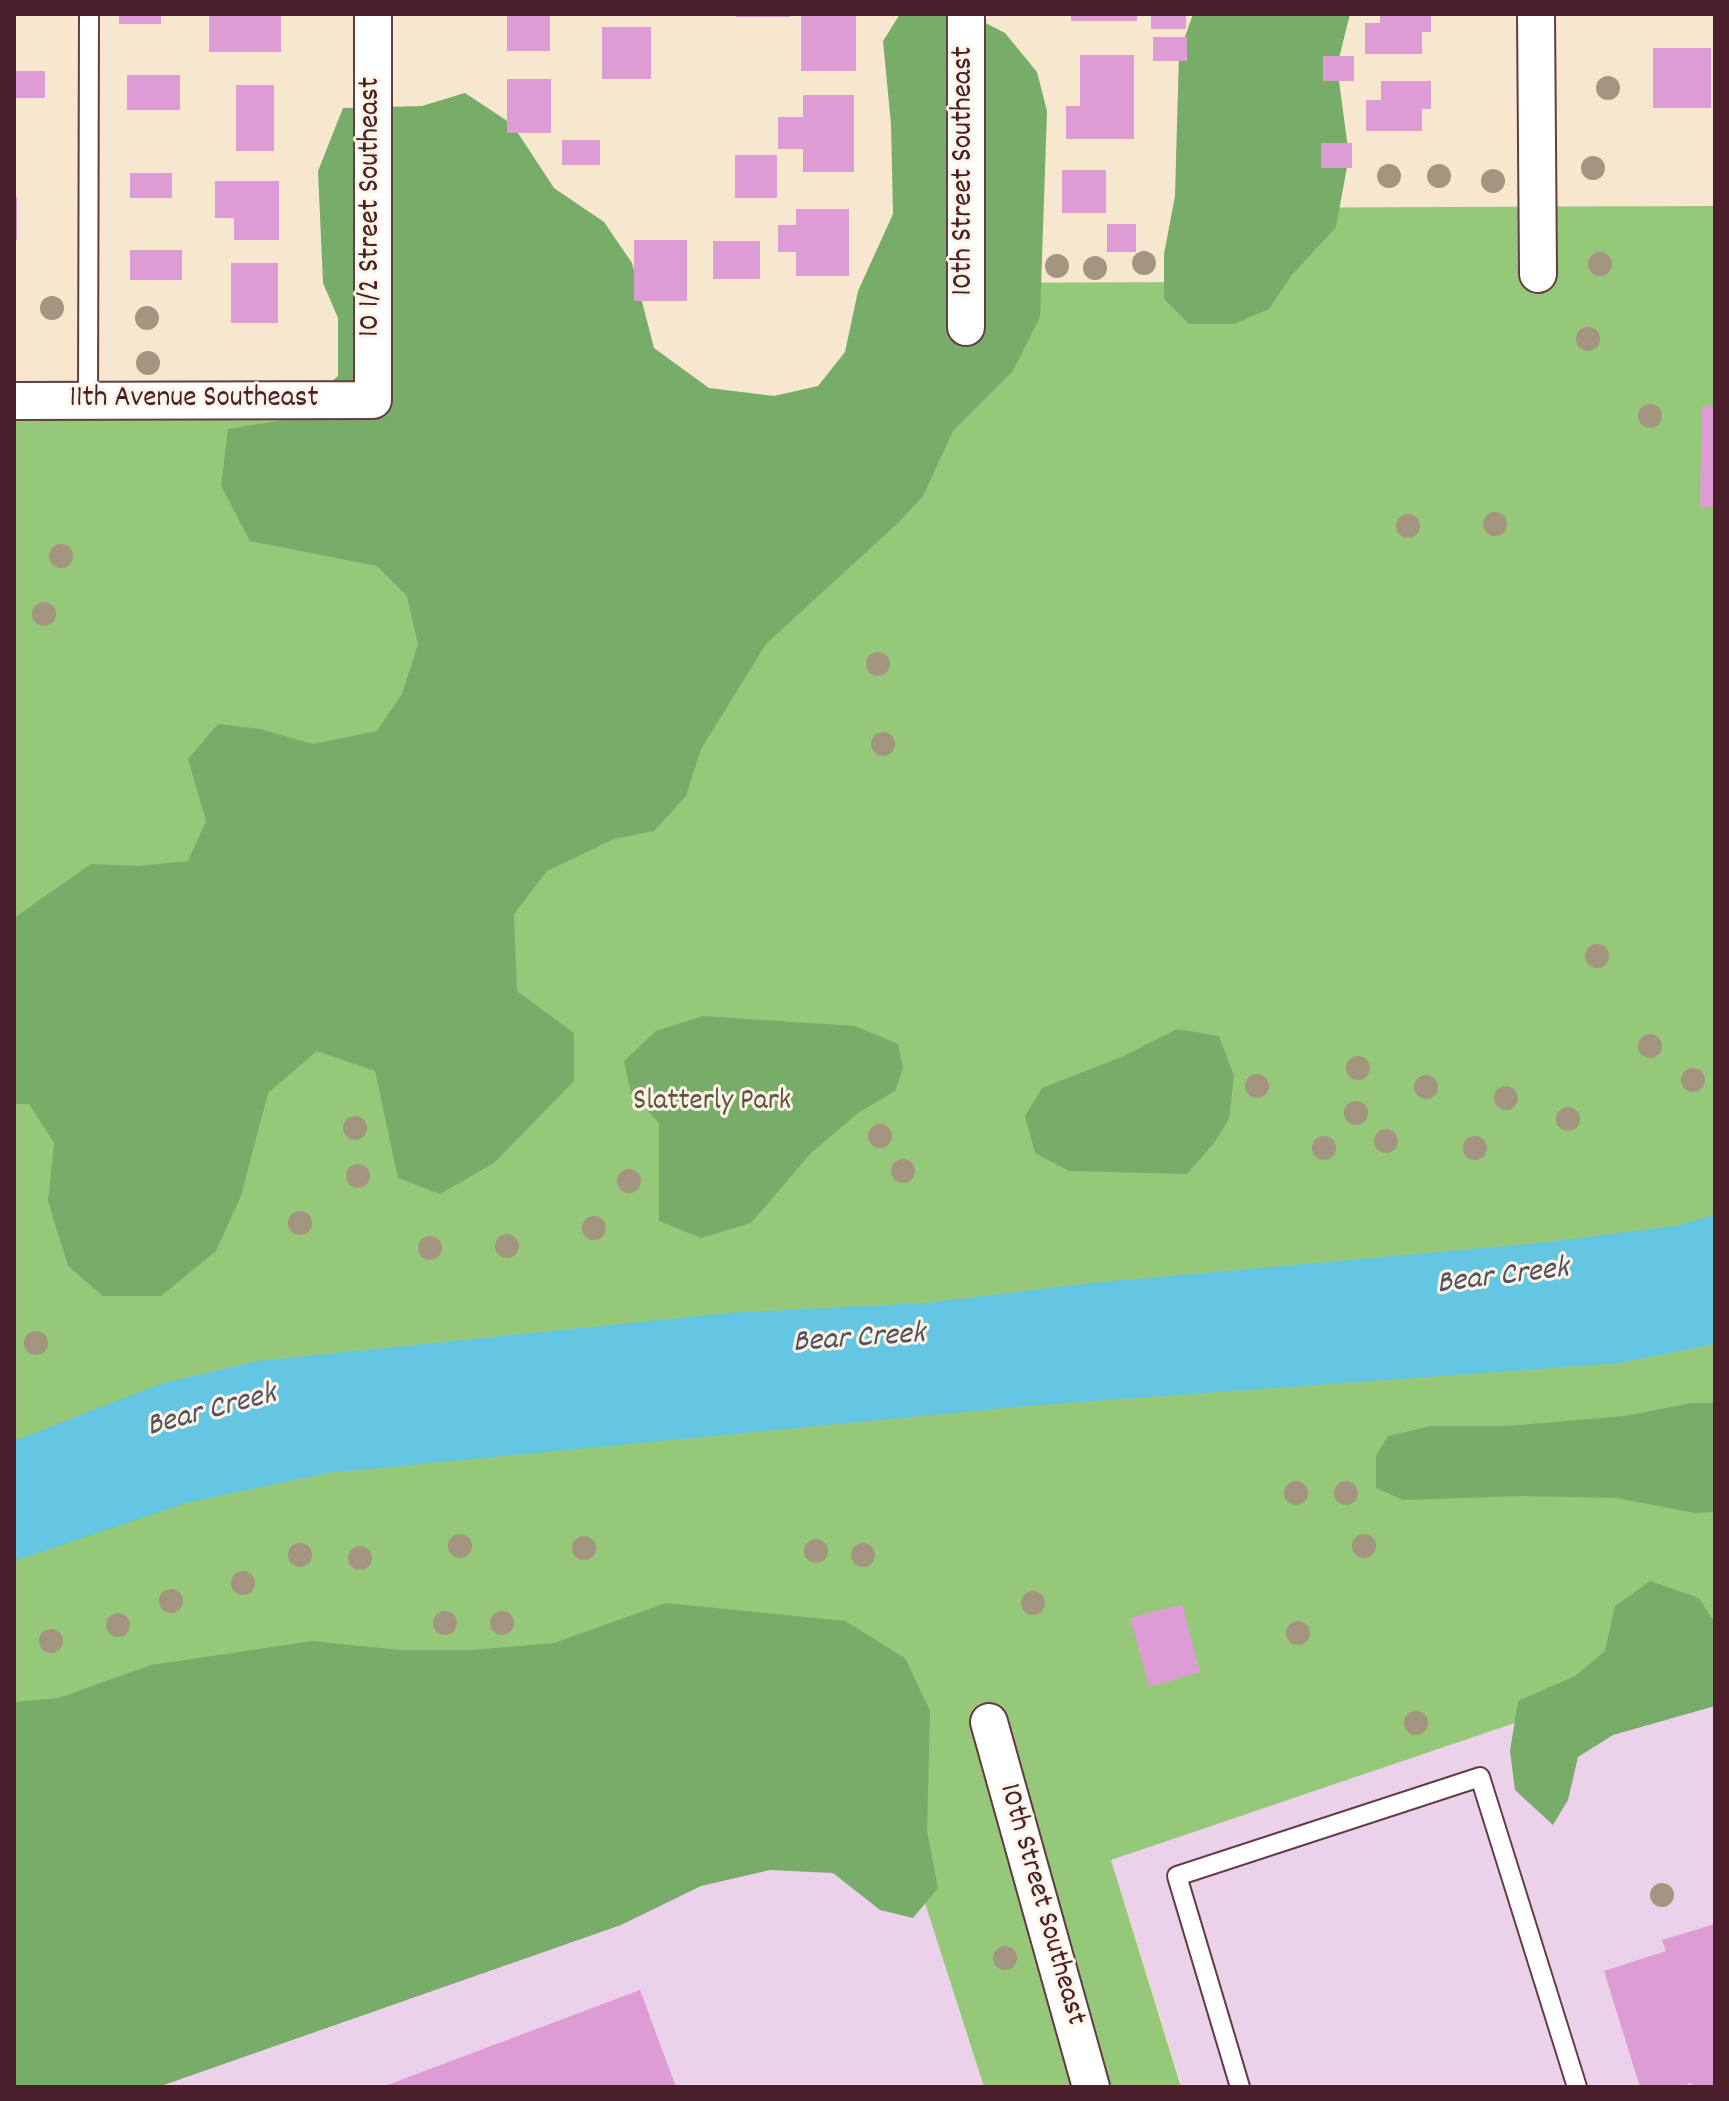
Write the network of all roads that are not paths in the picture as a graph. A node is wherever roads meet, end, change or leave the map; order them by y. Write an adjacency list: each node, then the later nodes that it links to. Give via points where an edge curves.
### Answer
1 (89, 14): 9 (lane)
2 (373, 14): 7 (street, 10 1/2 Street Southeast)
3 (966, 14): 6 (street, 10th Street Southeast)
4 (1536, 14): 5 (street)
5 (1538, 274)
6 (966, 327)
7 (373, 400): 9 (street, 11th Avenue Southeast)
8 (14, 401): 9 (street, 11th Avenue Southeast)
9 (88, 401)
10 (989, 1722): 11 (street, 10th Street Southeast)
11 (1091, 2087)
12 (1240, 2087): 13 (lane, via 1177,1876 1480,1777)
13 (1577, 2087)

